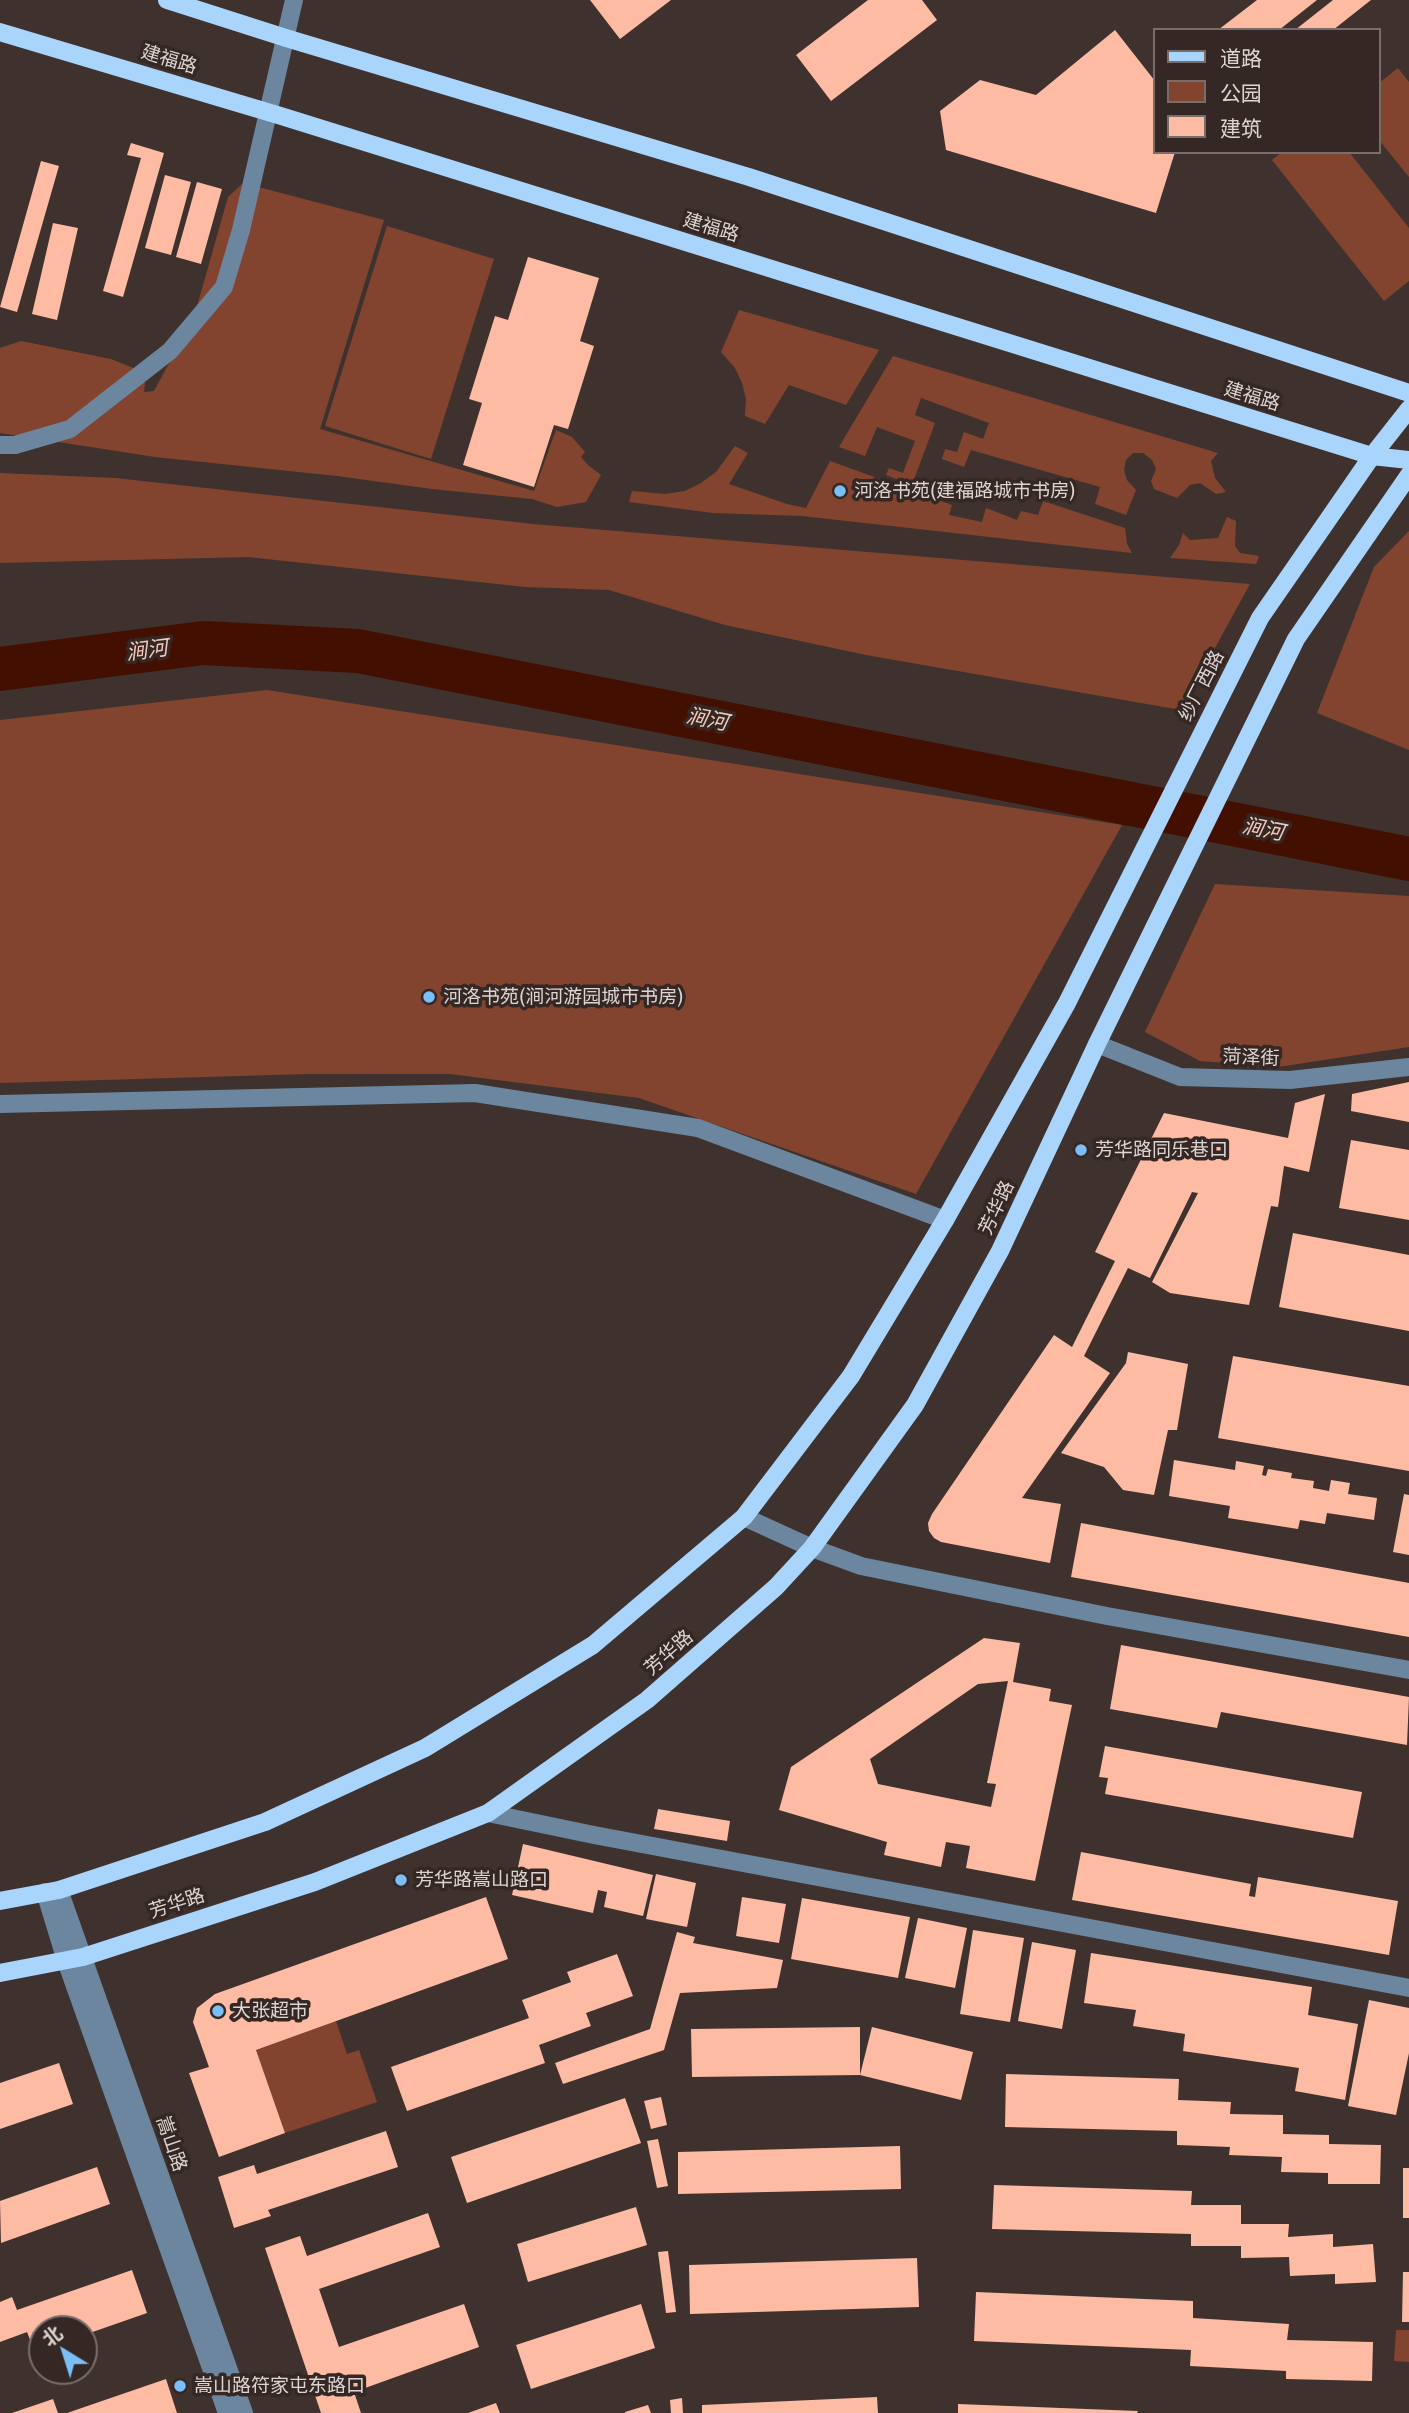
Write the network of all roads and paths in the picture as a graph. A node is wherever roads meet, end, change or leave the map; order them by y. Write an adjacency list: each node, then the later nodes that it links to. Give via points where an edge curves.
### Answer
1 (167, 0): 4 (main road)
2 (294, 0): 4 (street)
3 (0, 32): 5 (main road, 建福路)
4 (286, 38): 5 (street); 6 (main road, via 749,177)
5 (267, 112): 8 (street, via 224,287 170,351 70,429); 9 (main road, 建福路)
6 (1409, 393)
7 (1409, 409): 9 (main road, 纱厂西路)
8 (0, 445)
9 (1372, 456): 10 (main road, 建福路); 12 (main road, 纱厂西路, via 1260,618)
10 (1409, 460)
11 (1409, 475): 13 (main road, via 1296,639)
12 (1066, 1003): 16 (main road, 芳华路)
13 (1097, 1044): 14 (street, 菏泽街, via 1180,1077 1290,1080); 18 (main road, 芳华路, via 1000,1251 915,1405)
14 (1409, 1067)
15 (0, 1104): 16 (street, via 474,1093 698,1128)
16 (945, 1220): 17 (main road, 芳华路, via 851,1376)
17 (744, 1517): 18 (street); 21 (main road, 芳华路, via 593,1645 425,1748 265,1822)
18 (812, 1548): 19 (street, via 861,1566); 20 (main road, 芳华路, via 776,1587 647,1700)
19 (1409, 1670)
20 (488, 1813): 23 (main road, 芳华路, via 315,1882); 25 (street)
21 (52, 1891): 22 (main road, 芳华路); 23 (street, 嵩山路)
22 (0, 1901)
23 (75, 1959): 24 (main road, 芳华路); 26 (street, 嵩山路); 27 (street, 嵩山路)
24 (0, 1973)
25 (1409, 1988)
26 (227, 2413)
27 (244, 2413)

